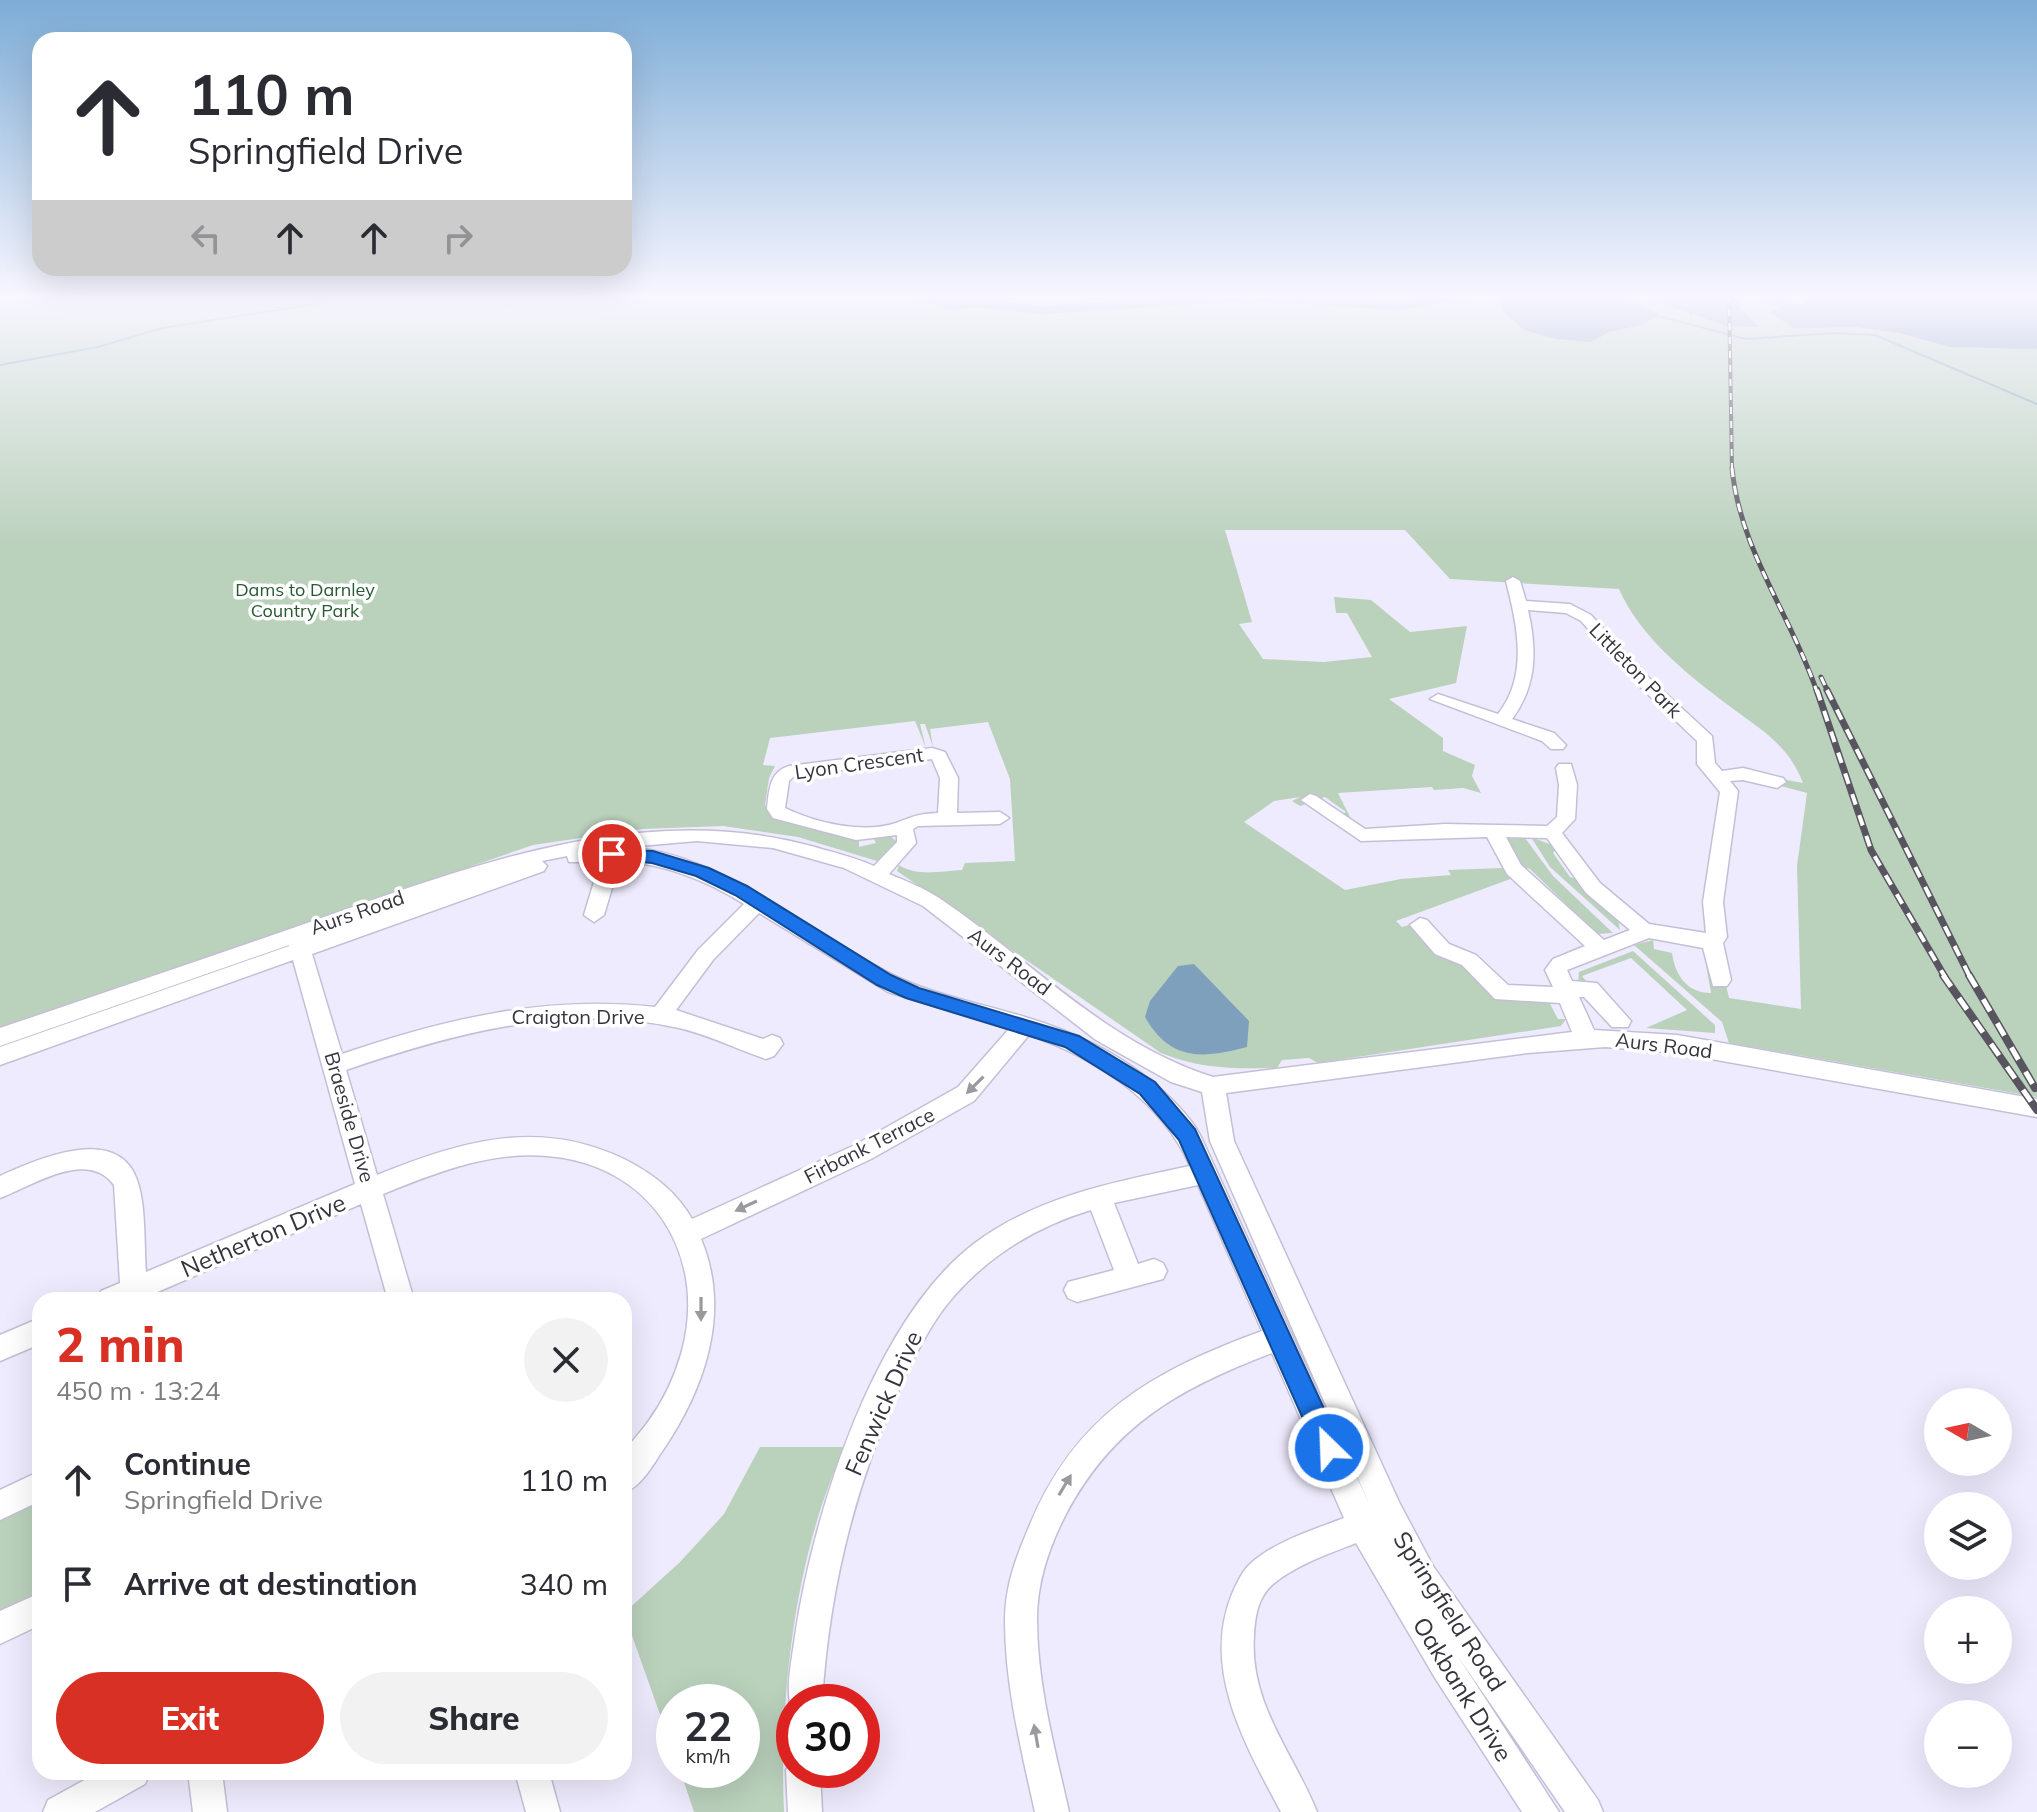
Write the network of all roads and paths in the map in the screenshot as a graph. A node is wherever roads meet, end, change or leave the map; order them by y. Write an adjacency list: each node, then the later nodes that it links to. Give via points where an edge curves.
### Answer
1 (1513, 581): 2 (street)
2 (1520, 605): 4 (street, via 1529,656 1518,705); 7 (street, Littleton Park, via 1570,609 1586,618 1706,740 1706,764)
3 (1438, 699): 4 (street)
4 (1502, 721): 5 (street)
5 (1557, 745)
6 (1565, 768): 14 (street, via 1566,819)
7 (1717, 777): 8 (street, via 1743,774); 21 (street, Littleton Park, via 1729,791 1713,902 1718,932)
8 (1777, 782)
9 (1310, 800): 12 (street, via 1372,844)
10 (1000, 818): 11 (street, Lyon Crescent)
11 (947, 819): 13 (street, Lyon Crescent, via 914,820); 13 (street, Lyon Crescent, via 949,778 942,759 932,753 789,771 780,780 780,814 856,834)
12 (1501, 826): 14 (street); 23 (street, via 1514,869)
13 (901, 828): 16 (street, via 907,843)
14 (1552, 832): 20 (street, via 1593,888)
15 (612, 854): 17 (street, Oakbank Drive, via 671,861); 18 (street); 22 (street, Oakbank Drive, via 545,863)
16 (878, 874): 22 (street, Aurs Road, via 816,851 764,840 678,834 626,838 504,862); 34 (street, Aurs Road, via 930,901 1141,1058 1185,1081)
17 (759, 902): 26 (street, via 697,962); 28 (street, Oakbank Drive, via 912,993)
18 (594, 915)
19 (1420, 925): 25 (street, via 1442,949 1469,960 1503,993)
20 (1645, 932): 21 (street); 23 (street)
21 (1712, 941): 24 (street, Littleton Park)
22 (298, 942): 29 (street, Aurs Road); 32 (street, Aurs Road); 33 (street, Braeside Drive)
23 (1601, 949): 25 (street, via 1560,964 1556,970)
24 (1720, 980)
25 (1565, 992): 27 (street, via 1589,989); 30 (street)
26 (661, 1016): 31 (street, Craigton Drive, via 766,1050); 33 (street, Craigton Drive, via 603,1011 511,1015 455,1025)
27 (1620, 1021)
28 (1025, 1025): 36 (street, Oakbank Drive, via 1098,1055 1147,1088 1188,1135); 40 (street, Firbank Terrace, one-way to 40, via 966,1094 863,1152)
29 (0, 1037)
30 (1586, 1038): 34 (street, Aurs Road); 35 (street, Aurs Road, via 1677,1044)
31 (772, 1044)
32 (0, 1056)
33 (336, 1065): 38 (street, Braeside Drive)
34 (1213, 1086): 51 (street, Springfield Road, via 1222,1141)
35 (2037, 1108)
36 (1205, 1173): 39 (street, Fenwick Drive); 46 (street, Oakbank Drive)
37 (0, 1187): 42 (street, via 74,1159 112,1164 126,1182)
38 (371, 1189): 40 (street, Netherton Drive, via 447,1158 518,1146 553,1147 619,1166 674,1208); 43 (street, Netherton Drive); 44 (street, Braeside Drive)
39 (1099, 1197): 41 (street, via 1142,1274); 54 (street, Fenwick Drive, via 1031,1222 1000,1241 970,1262 918,1323 881,1395 848,1481 816,1606)
40 (688, 1233): 48 (street, one-way to 48, via 702,1300 689,1378 661,1434)
41 (1077, 1290)
42 (122, 1292)
43 (129, 1292)
44 (399, 1292)
45 (32, 1334): 47 (street)
46 (1278, 1338): 51 (street, Oakbank Drive); 63 (street, one-way to 46, via 1025,1675 1021,1619 1026,1577 1058,1497 1083,1454 1147,1397 1195,1368)
47 (0, 1348)
48 (632, 1468)
49 (32, 1490): 50 (street)
50 (0, 1505)
51 (1376, 1521): 64 (street, via 1264,1572 1250,1588 1241,1614 1235,1646 1238,1680 1251,1720); 65 (street, Oakbank Drive, via 1446,1667); 66 (street, Springfield Road, via 1422,1577)
52 (32, 1613): 53 (street)
53 (0, 1628)
54 (807, 1684)
55 (118, 1780): 59 (street)
56 (206, 1780): 60 (street)
57 (534, 1780): 61 (street)
58 (804, 1788): 62 (street)
59 (60, 1812)
60 (210, 1812)
61 (543, 1812)
62 (805, 1812)
63 (1052, 1812)
64 (1300, 1812)
65 (1542, 1812)
66 (1586, 1812)

